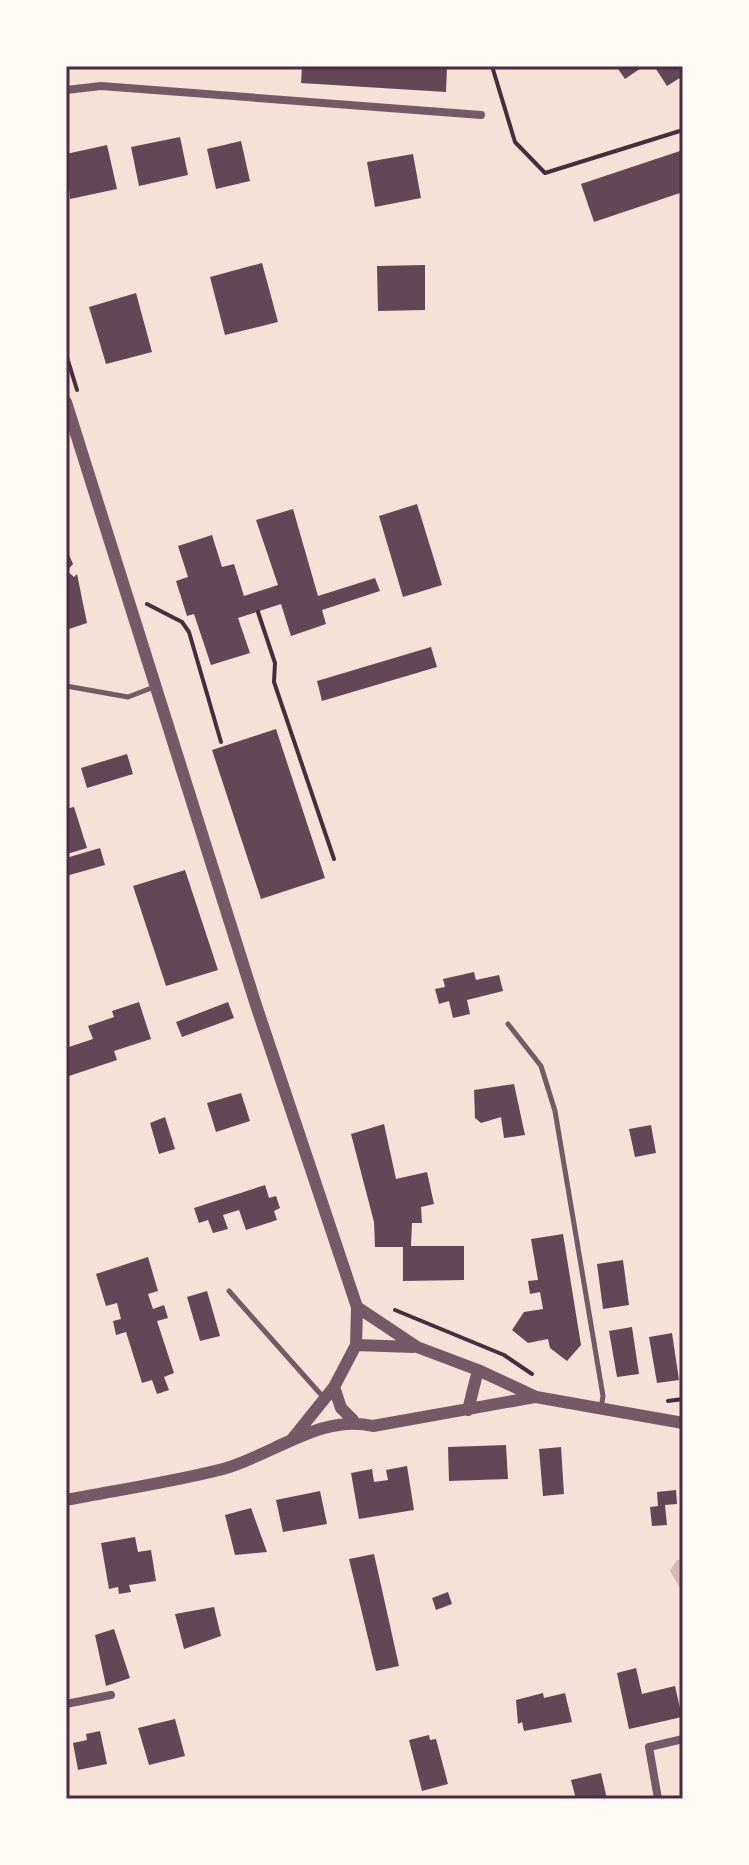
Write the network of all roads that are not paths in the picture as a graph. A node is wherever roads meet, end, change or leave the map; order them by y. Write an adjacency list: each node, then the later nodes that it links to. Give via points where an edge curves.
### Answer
1 (66, 90): 2 (street, via 101,86)
2 (481, 115)
3 (66, 402): 5 (street)
4 (66, 686): 5 (lane, via 128,697)
5 (155, 687): 8 (street)
6 (508, 1024): 16 (lane, via 541,1066 555,1111 603,1396)
7 (229, 1291): 14 (lane)
8 (357, 1307): 9 (street); 10 (street)
9 (356, 1345): 10 (street); 12 (street)
10 (417, 1347): 11 (street)
11 (478, 1370): 13 (street); 15 (street)
12 (334, 1387): 14 (street); 17 (street, via 341,1408)
13 (536, 1397): 15 (street); 16 (street)
14 (325, 1398): 19 (street)
15 (468, 1410): 17 (street, via 373,1426)
16 (601, 1410): 18 (street)
17 (353, 1420): 19 (street)
18 (683, 1423)
19 (293, 1438): 20 (street, via 224,1468)
20 (66, 1500)
21 (111, 1695): 22 (street)
22 (66, 1704)
23 (683, 1739): 24 (street, via 649,1747)
24 (658, 1799)

